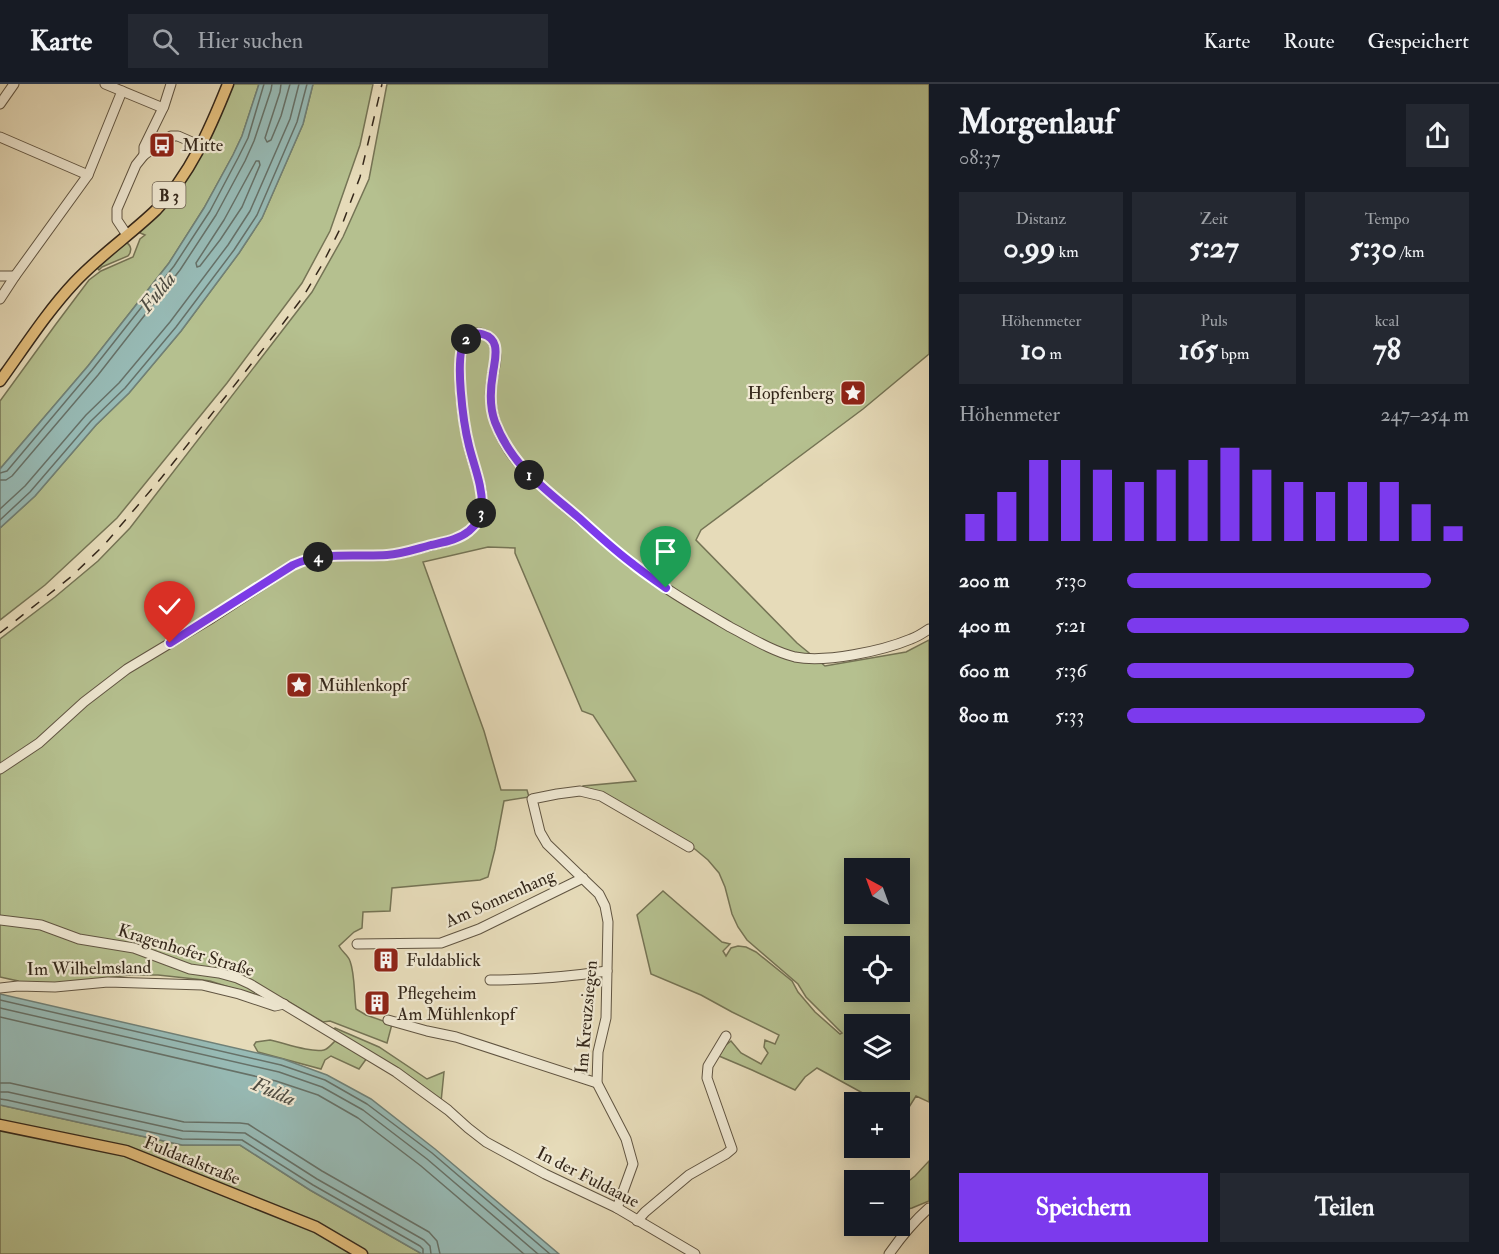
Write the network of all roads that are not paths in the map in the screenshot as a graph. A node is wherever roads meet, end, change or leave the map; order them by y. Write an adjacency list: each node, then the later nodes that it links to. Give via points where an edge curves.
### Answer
1 (14, 84): 6 (street)
2 (105, 84): 5 (street)
3 (171, 84): 7 (street)
4 (228, 84): 9 (main road, B 3)
5 (122, 91): 7 (street); 11 (street)
6 (0, 104)
7 (163, 108): 10 (street)
8 (0, 137): 11 (street)
9 (201, 146): 10 (street, via 171,136); 12 (main road, B 3, via 165,200)
10 (144, 155): 12 (street, via 117,209 117,220)
11 (88, 175): 14 (street)
12 (127, 235): 16 (main road, B 3, via 54,306)
13 (0, 276): 14 (street)
14 (15, 276): 15 (street)
15 (0, 299)
16 (0, 381)
17 (929, 629): 18 (street, via 912,639 854,654 797,657 758,643 666,588 632,564 518,464 492,412 494,344 481,333 475,333 464,342 460,363 468,443 482,494 481,513 469,531 407,552 321,557 293,565 127,669 39,743)
18 (0, 769)
19 (689, 847): 20 (street, Im Kreuzsiegen, via 601,796 580,791 532,799 540,832 547,843)
20 (583, 878): 22 (street, Am Sonnenhang, via 479,929 441,943); 23 (street, Im Kreuzsiegen, via 605,906)
21 (0, 920): 26 (street, Kragenhofer Straße, via 41,925 79,939 134,948 190,969 237,978)
22 (357, 944)
23 (606, 971): 24 (street); 29 (street, Im Kreuzsiegen, via 606,1018 598,1052)
24 (489, 980)
25 (0, 988): 26 (street, Im Wilhelmsland, via 108,982 202,985 275,1006)
26 (284, 1004): 31 (street, Kragenhofer Straße, via 396,1072)
27 (388, 1020): 29 (street, via 456,1037)
28 (726, 1036): 34 (street, via 708,1066 707,1078 732,1149 689,1175)
29 (597, 1083): 32 (street, Im Kreuzsiegen, via 626,1139 633,1164)
30 (0, 1125): 35 (main road, Fuldatalstraße, via 126,1151 316,1227)
31 (468, 1128): 32 (street, In der Fuldaaue, via 545,1174)
32 (617, 1208): 34 (street, In der Fuldaaue)
33 (929, 1208): 37 (street)
34 (638, 1221): 36 (street, In der Fuldaaue)
35 (362, 1254)
36 (695, 1254)
37 (889, 1254)

